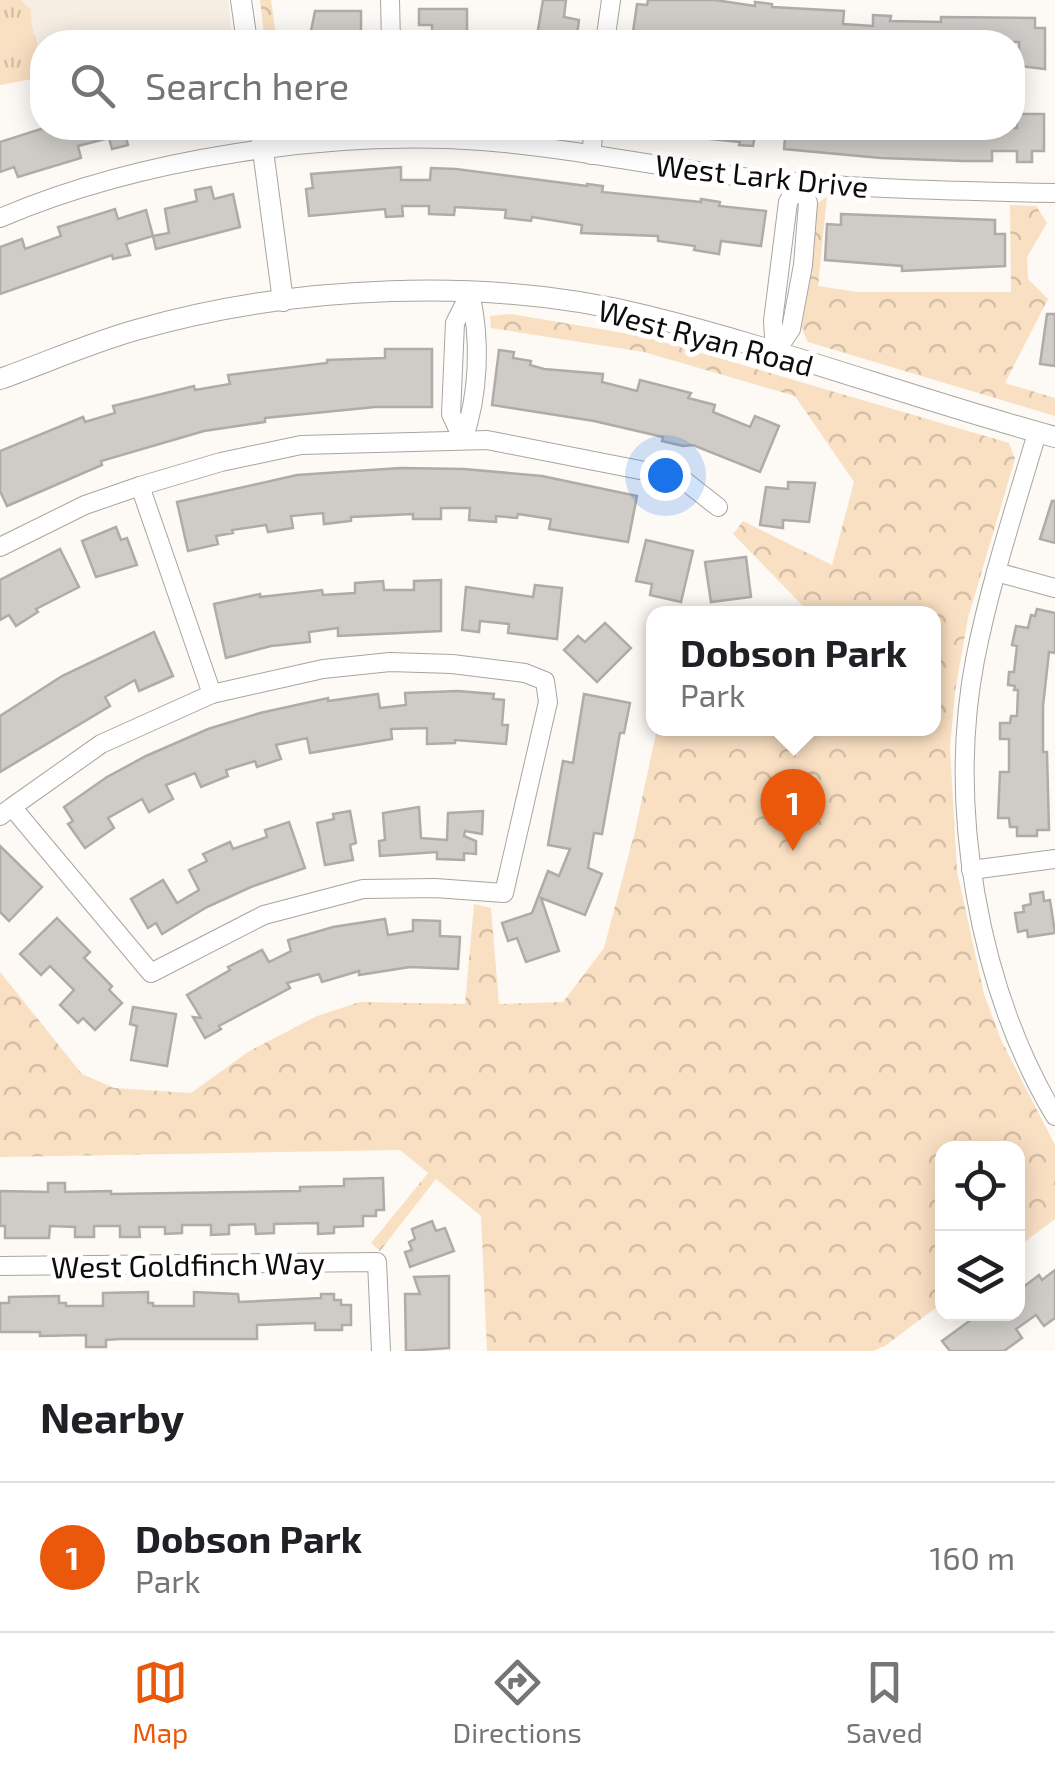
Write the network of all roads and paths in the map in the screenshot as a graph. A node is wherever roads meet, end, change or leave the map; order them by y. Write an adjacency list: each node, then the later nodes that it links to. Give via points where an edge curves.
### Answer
1 (242, 0): 4 (street)
2 (390, 0): 5 (street)
3 (611, 0): 6 (street)
4 (246, 30)
5 (391, 30)
6 (607, 30)
7 (262, 140): 11 (street)
8 (339, 140): 11 (street, West Lark Drive)
9 (472, 140): 12 (street, West Lark Drive)
10 (593, 140): 12 (street)
11 (263, 150): 15 (street, West Lark Drive, via 179,164); 17 (street)
12 (591, 156): 13 (street, West Lark Drive)
13 (800, 182): 14 (street, West Lark Drive); 18 (street, via 808,203 803,264 792,329)
14 (1055, 194)
15 (0, 218)
16 (470, 293): 17 (street, West Ryan Road, via 385,290); 18 (street, West Ryan Road, via 644,315); 21 (street, via 477,322 472,414)
17 (283, 301): 19 (street, West Ryan Road, via 136,330)
18 (775, 353): 20 (street, West Ryan Road)
19 (0, 379)
20 (1046, 435): 25 (street)
21 (463, 440): 22 (street, via 302,445); 23 (street, via 682,478)
22 (140, 486): 24 (street); 27 (street)
23 (718, 507)
24 (0, 547)
25 (996, 572): 26 (street); 30 (street, via 965,742)
26 (1055, 588)
27 (212, 694): 28 (street, via 101,744); 28 (street, via 390,662 470,666 545,682 548,702 504,893 363,889 264,916 151,973)
28 (6, 811)
29 (1055, 858): 30 (street)
30 (971, 870): 31 (street, via 998,987)
31 (1047, 1087): 32 (street)
32 (1055, 1116)
33 (0, 1266): 34 (street, West Goldfinch Way, via 377,1262)
34 (381, 1351)

